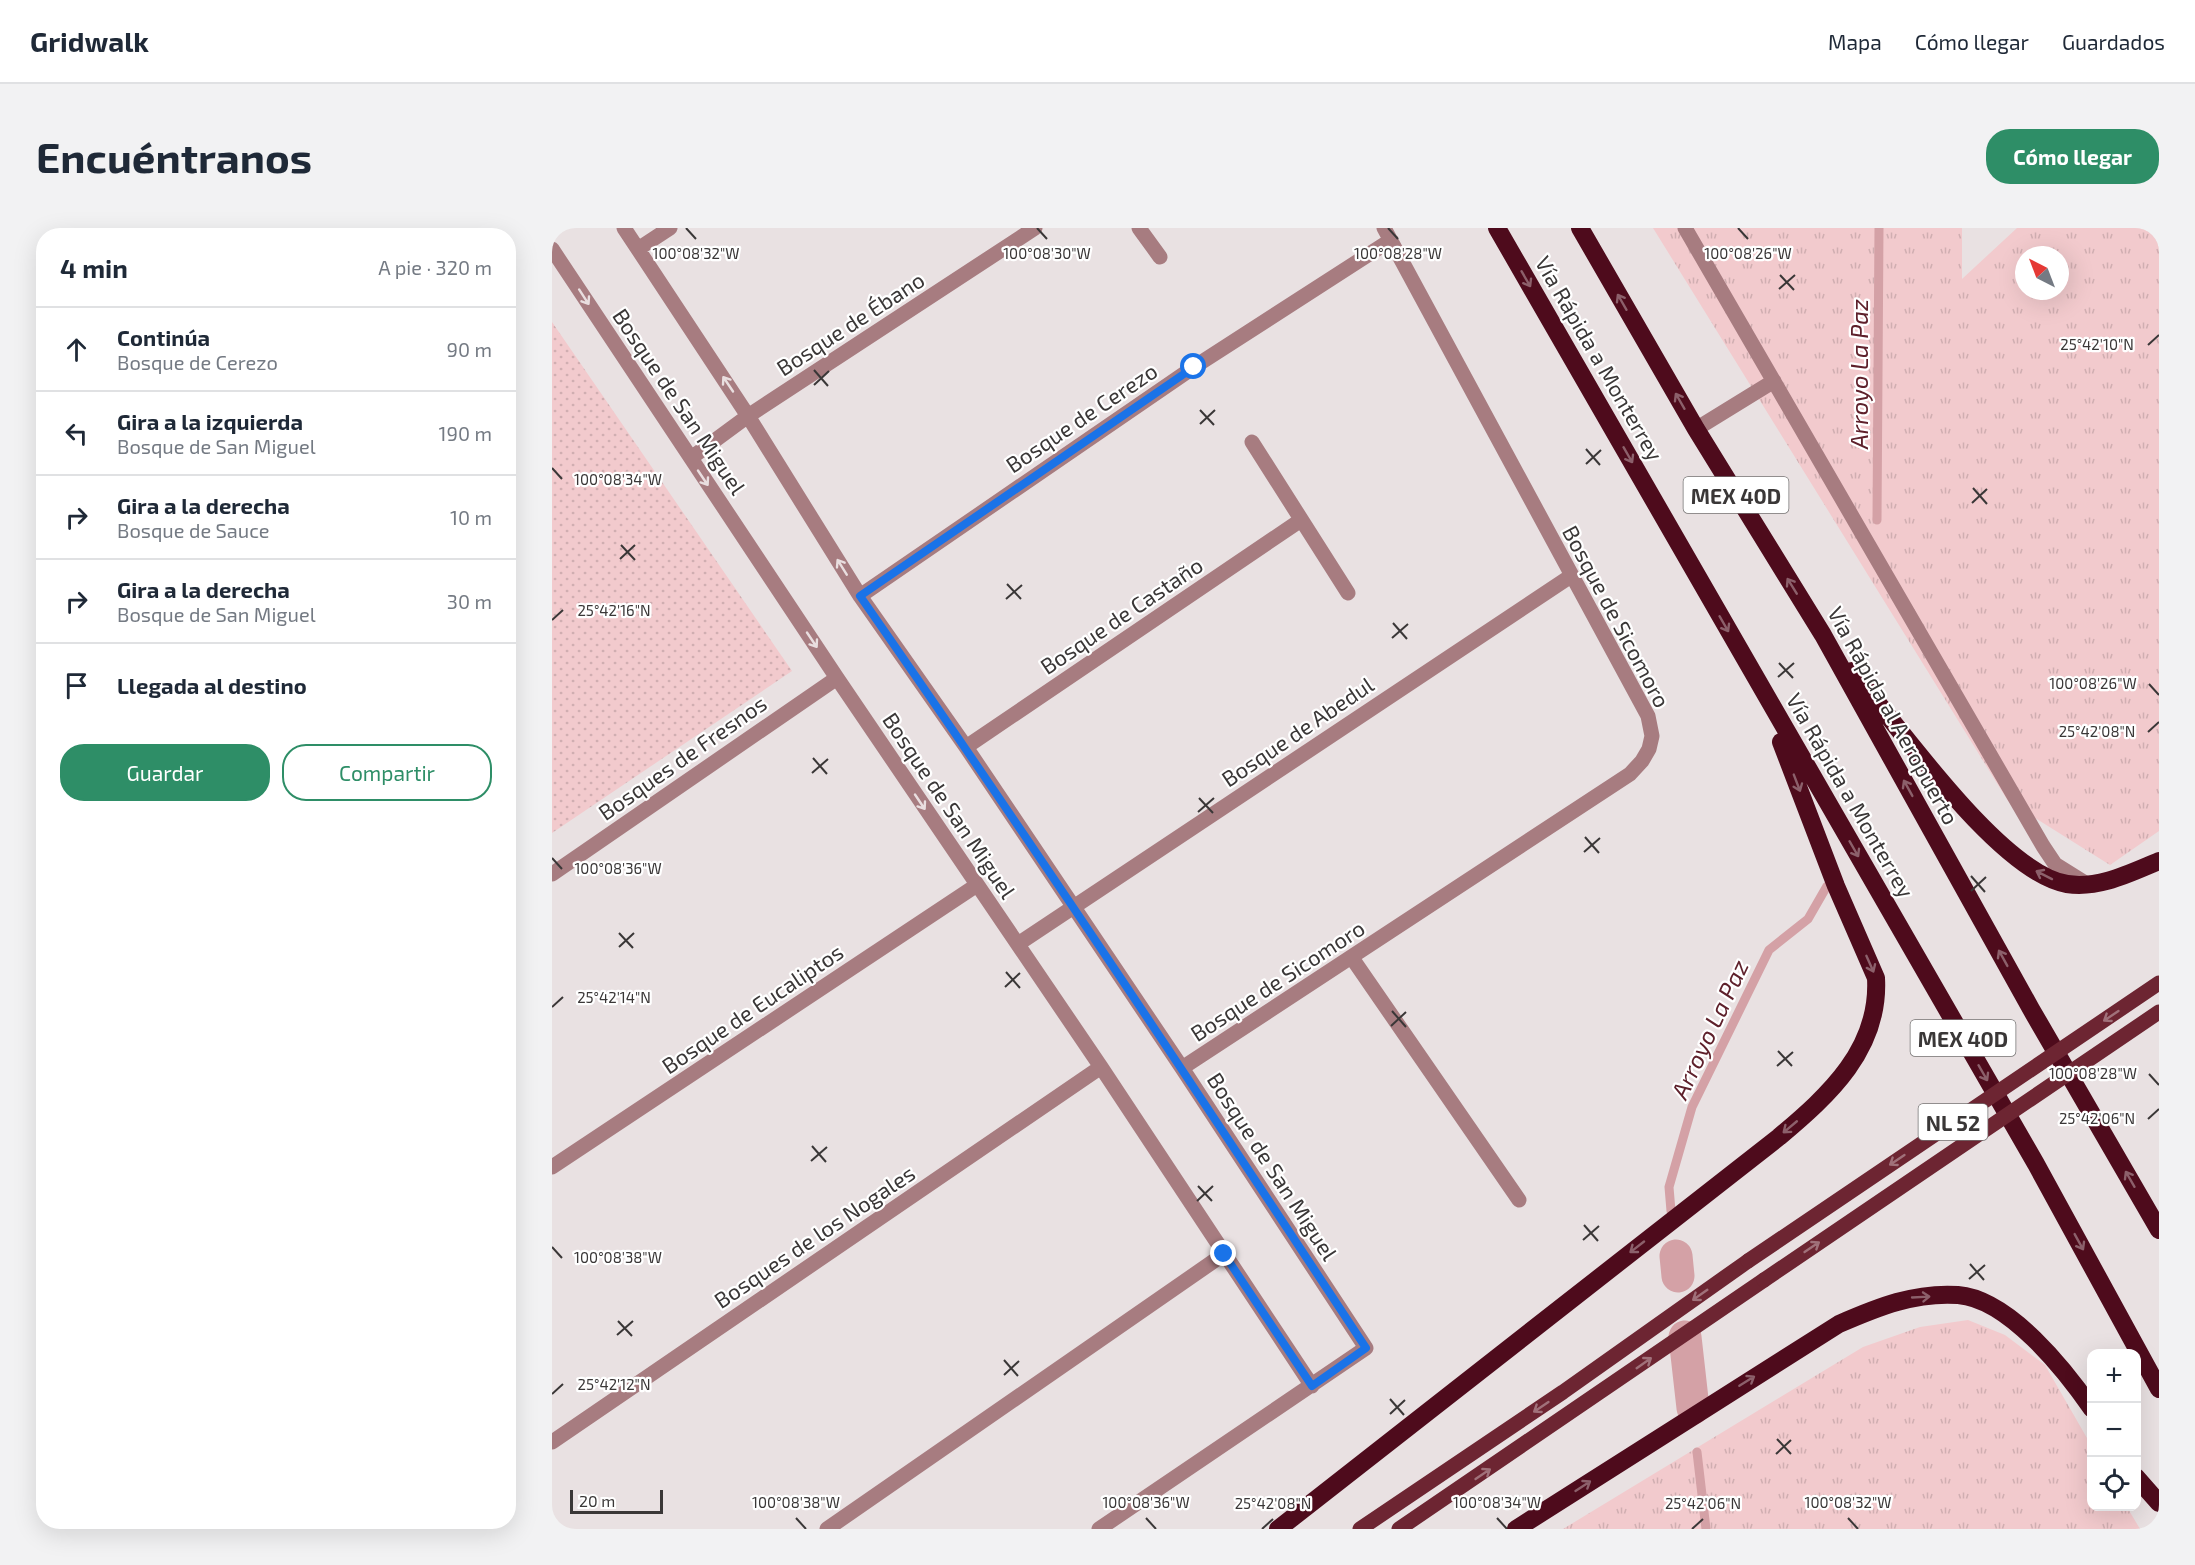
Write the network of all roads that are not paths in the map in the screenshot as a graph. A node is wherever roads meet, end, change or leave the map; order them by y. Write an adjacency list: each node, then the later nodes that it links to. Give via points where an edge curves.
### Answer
1 (624, 228): 10 (street, Bosque de San Miguel)
2 (670, 228): 10 (street)
3 (1035, 228): 13 (street, Bosque de Ébano)
4 (1140, 228): 11 (street)
5 (1497, 228): 23 (highway, Vía Rápida a Monterrey / MEX 40D, one-way to 23)
6 (1580, 228): 14 (highway, Vía Rápida al Aeropuerto / MEX 40D, one-way to 6)
7 (1685, 228): 12 (street)
8 (1388, 234): 18 (street, Bosque de Sicomoro); 20 (street, Bosque de Cerezo)
9 (552, 249): 16 (street, Bosque de San Miguel, one-way to 16)
10 (638, 249): 13 (street, Bosque de San Miguel, one-way to 10)
11 (1160, 257)
12 (1774, 381): 14 (street); 30 (street, via 2043,846 2055,864)
13 (748, 416): 16 (street, Bosque de Ébano); 20 (street, Bosque de San Miguel, one-way to 13)
14 (1696, 429): 21 (highway, Vía Rápida al Aeropuerto / MEX 40D, one-way to 14)
15 (1252, 442): 17 (street)
16 (691, 458): 22 (street, Bosque de San Miguel, one-way to 22)
17 (1301, 520): 19 (street); 24 (street, Bosque de Castaño)
18 (1571, 576): 31 (street, Bosque de Abedul); 33 (street, Bosque de Sicomoro, via 1648,716 1652,736 1642,761 1630,774)
19 (1348, 593)
20 (860, 596): 24 (street, Bosque de San Miguel)
21 (1823, 635): 30 (highway, one-way to 21, via 2066,884 2044,877 2003,846 1935,774); 40 (highway, Vía Rápida al Aeropuerto / MEX 40D, one-way to 21, via 2031,1010)
22 (837, 678): 28 (street, Bosques de Fresnos); 29 (street, Bosque de San Miguel, one-way to 29)
23 (1761, 690): 43 (highway, Vía Rápida a Monterrey / MEX 40D, one-way to 43, via 2030,1154); 50 (highway, one-way to 50, via 1836,886 1876,978 1873,1023 1855,1059 1830,1090 1779,1137)
24 (966, 747): 31 (street, Bosque de San Miguel)
25 (2159, 856): 27 (street)
26 (2159, 861): 27 (highway)
27 (2138, 870): 30 (highway)
28 (552, 874)
29 (977, 885): 32 (street, Bosque de San Miguel); 38 (street, Bosque de Eucaliptos)
30 (2090, 885)
31 (1073, 906): 32 (street, Bosque de Abedul); 37 (street, Bosque de San Miguel)
32 (1018, 944): 36 (street, Bosque de San Miguel)
33 (1352, 958): 37 (street, Bosque de Sicomoro); 39 (street)
34 (2159, 983): 51 (main road, NL 52, one-way to 51, bridge)
35 (2159, 1012): 52 (main road, one-way to 35, bridge)
36 (1101, 1067): 41 (street, Bosque de San Miguel); 45 (street, Bosques de los Nogales)
37 (1182, 1068): 42 (street, Bosque de San Miguel, via 1366,1348)
38 (552, 1167)
39 (1519, 1200)
40 (2159, 1230)
41 (1224, 1254): 42 (street, Bosque de San Miguel); 48 (street)
42 (1312, 1386): 49 (street)
43 (2159, 1389)
44 (2087, 1404): 53 (highway, one-way to 44, via 1839,1324 1911,1298 1960,1295 1992,1308 2045,1349)
45 (552, 1442)
46 (2141, 1483): 47 (highway)
47 (2159, 1503)
48 (827, 1529)
49 (1099, 1529)
50 (1278, 1529)
51 (1360, 1529)
52 (1399, 1529)
53 (1516, 1529)

